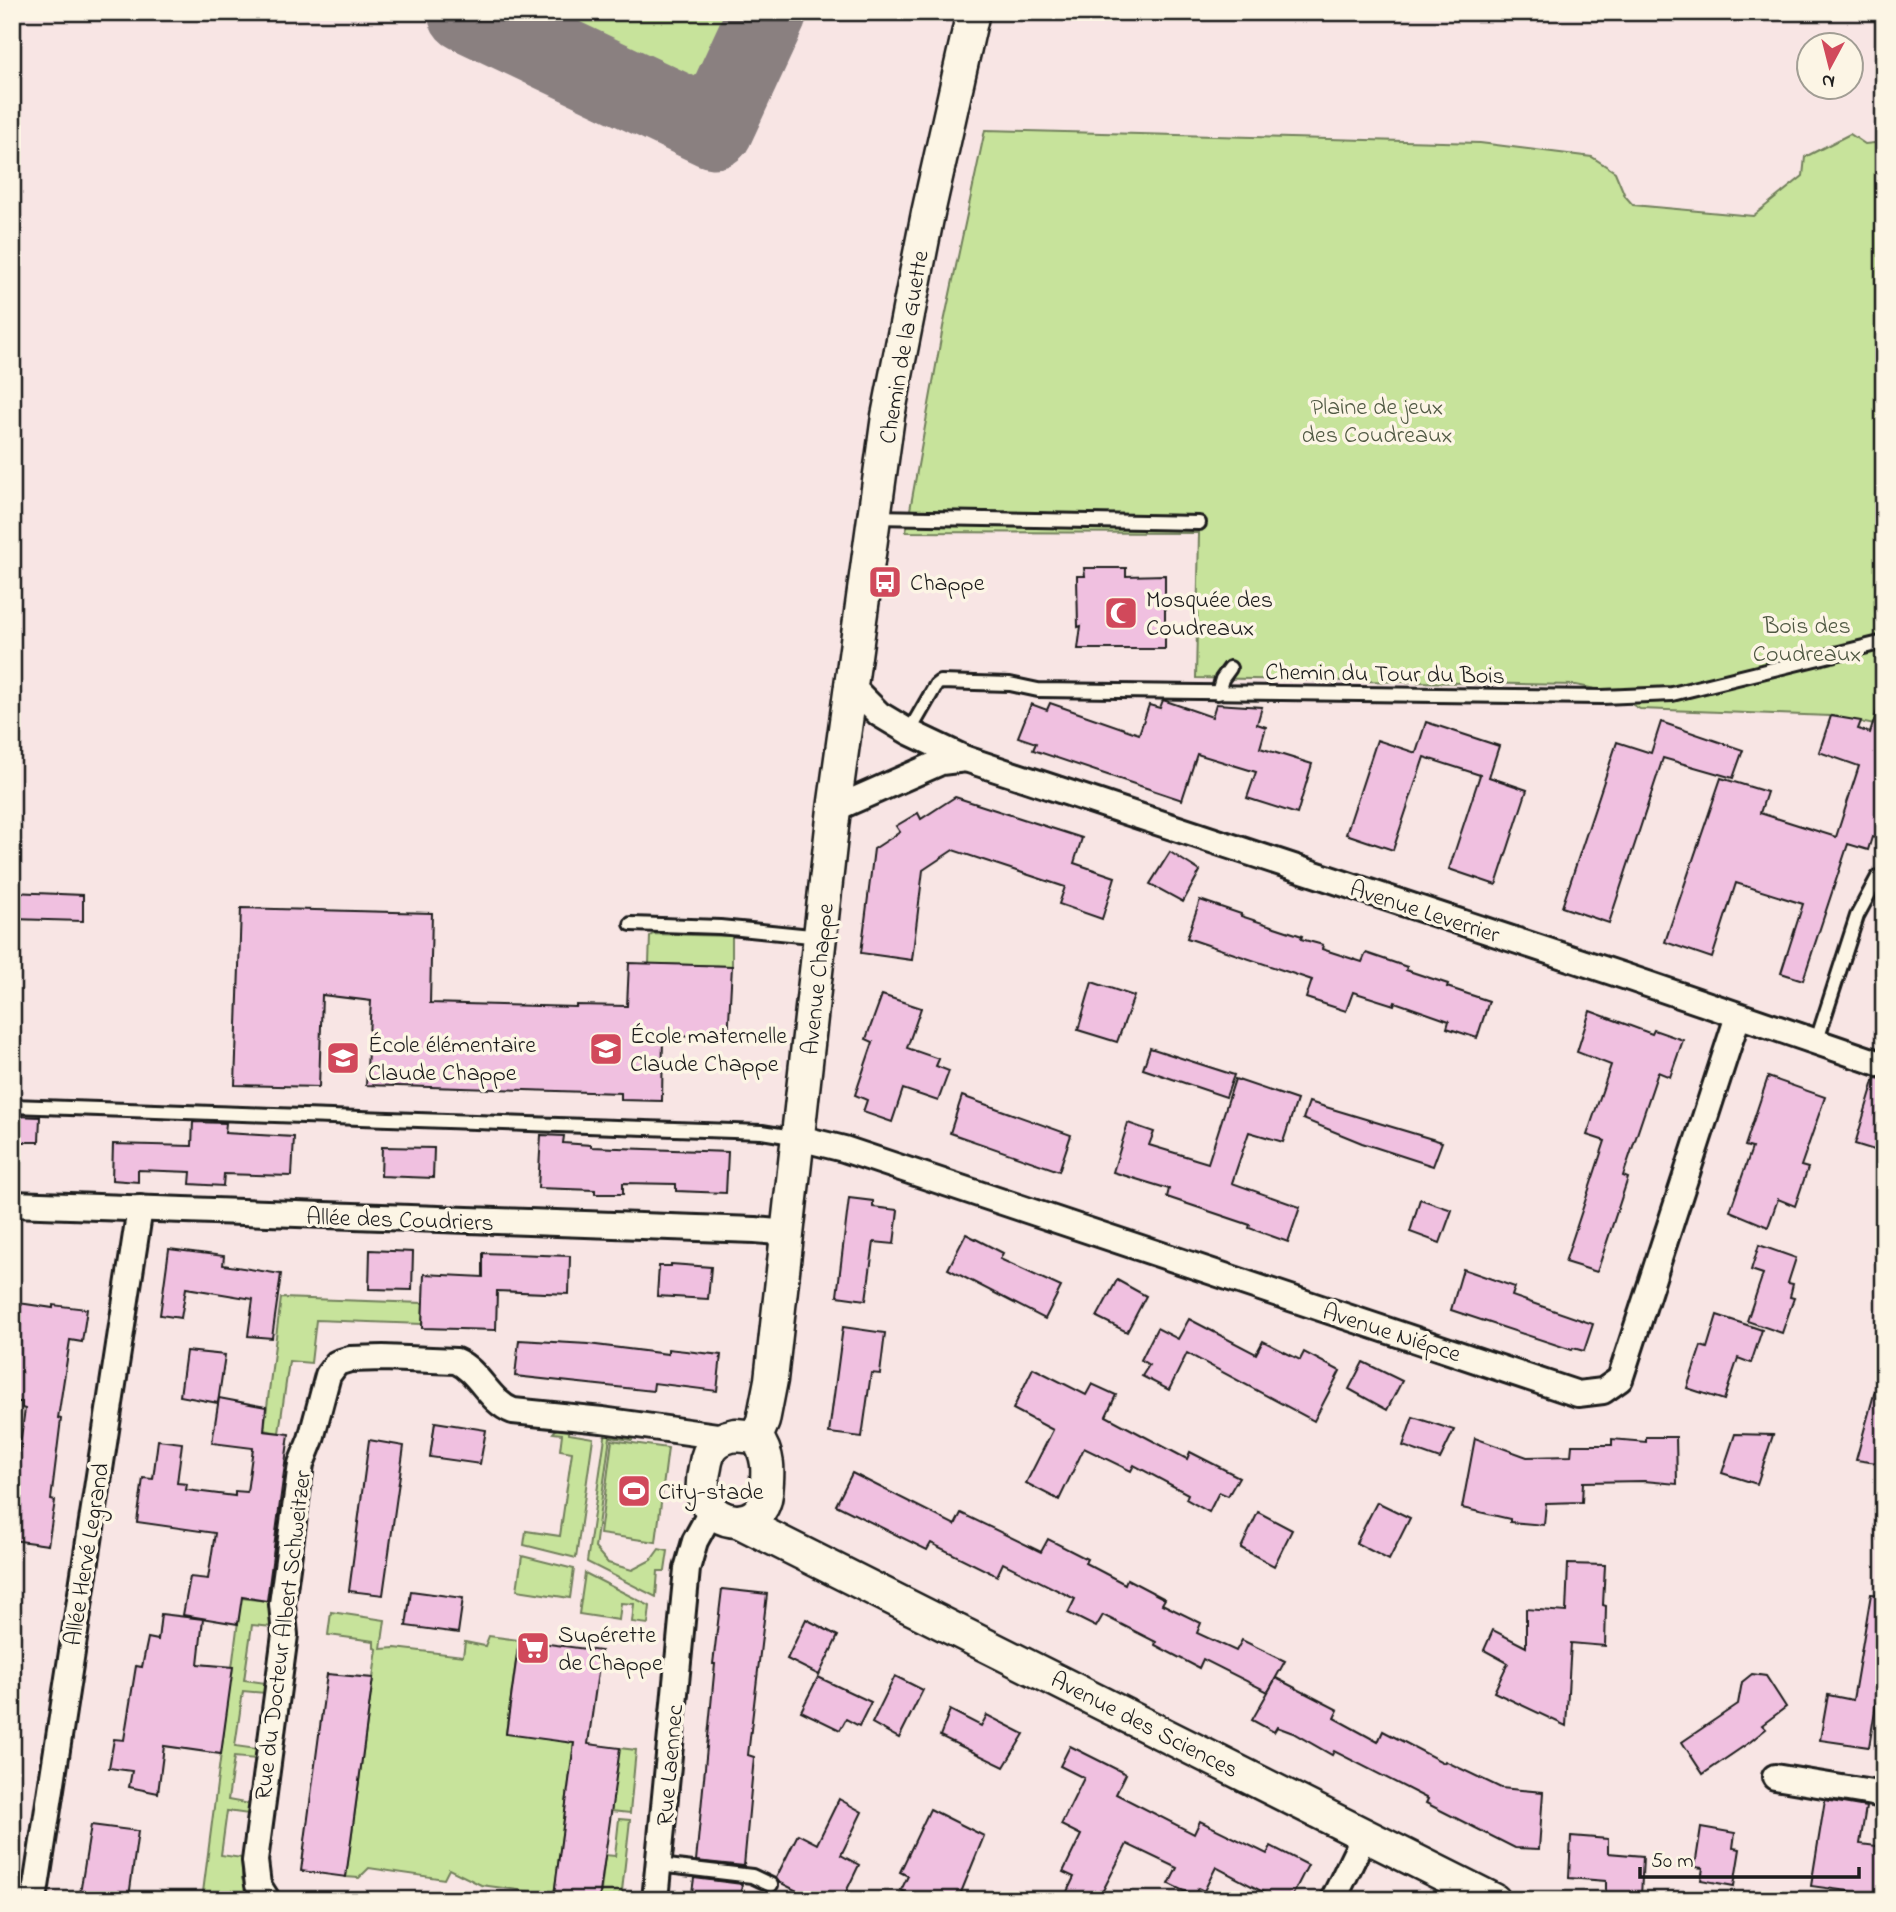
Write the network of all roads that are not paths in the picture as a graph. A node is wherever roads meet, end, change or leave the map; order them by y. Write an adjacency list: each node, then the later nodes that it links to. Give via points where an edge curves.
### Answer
1 (973, 12): 2 (street, Chemin de la Guette, via 888,416)
2 (874, 517): 3 (lane); 6 (street, Chemin de la Guette)
3 (1199, 523)
4 (1884, 642): 7 (lane, Chemin du Tour du Bois, via 1672,694)
5 (1230, 668): 7 (lane)
6 (850, 685): 8 (street, Avenue Leverrier, via 880,714); 11 (street, Avenue Chappe)
7 (1218, 693): 8 (lane, Chemin du Tour du Bois, via 1038,690 1010,684 940,682)
8 (909, 732): 9 (street, Avenue Leverrier); 10 (street, via 911,752)
9 (966, 759): 10 (street, via 942,762); 15 (street, Avenue Leverrier)
10 (902, 781): 11 (street)
11 (834, 809): 14 (street, Avenue Chappe)
12 (1878, 877): 16 (lane, via 1857,916)
13 (631, 924): 14 (lane)
14 (821, 937): 19 (street, Avenue Chappe)
15 (1738, 1016): 16 (street, Avenue Leverrier); 19 (street, Avenue Niépce, via 1620,1379 1602,1391 1578,1394 844,1149)
16 (1816, 1043): 17 (street, Avenue Leverrier)
17 (1884, 1065)
18 (12, 1106): 19 (lane, via 762,1132)
19 (799, 1138): 22 (street, Avenue Chappe)
20 (12, 1203): 21 (street, Allée des Coudriers)
21 (140, 1208): 22 (street, Allée des Coudriers); 34 (street, Allée Hervé Legrand)
22 (788, 1234): 24 (street, Avenue Chappe, via 771,1380)
23 (724, 1437): 24 (street); 26 (street, via 712,1445 703,1491 705,1500); 33 (street, Rue du Docteur Albert Schweitzer, via 602,1420 540,1421 508,1409 456,1361 383,1358 337,1363 328,1375 301,1464 282,1604 285,1635 255,1861 258,1885)
24 (757, 1437): 25 (street, via 768,1461)
25 (765, 1503): 26 (street, via 750,1520); 27 (street)
26 (725, 1515): 27 (street, Avenue des Sciences); 31 (street, Rue Laennec, via 695,1541 687,1569)
27 (794, 1551): 30 (street, Avenue des Sciences)
28 (1775, 1777): 29 (street)
29 (1884, 1795)
30 (1365, 1834): 37 (street); 38 (street, Avenue des Sciences)
31 (659, 1865): 32 (lane, via 752,1876); 36 (street, Rue Laennec)
32 (771, 1885)
33 (267, 1899): 35 (street)
34 (34, 1900)
35 (274, 1900)
36 (655, 1900)
37 (1333, 1900)
38 (1494, 1900)

